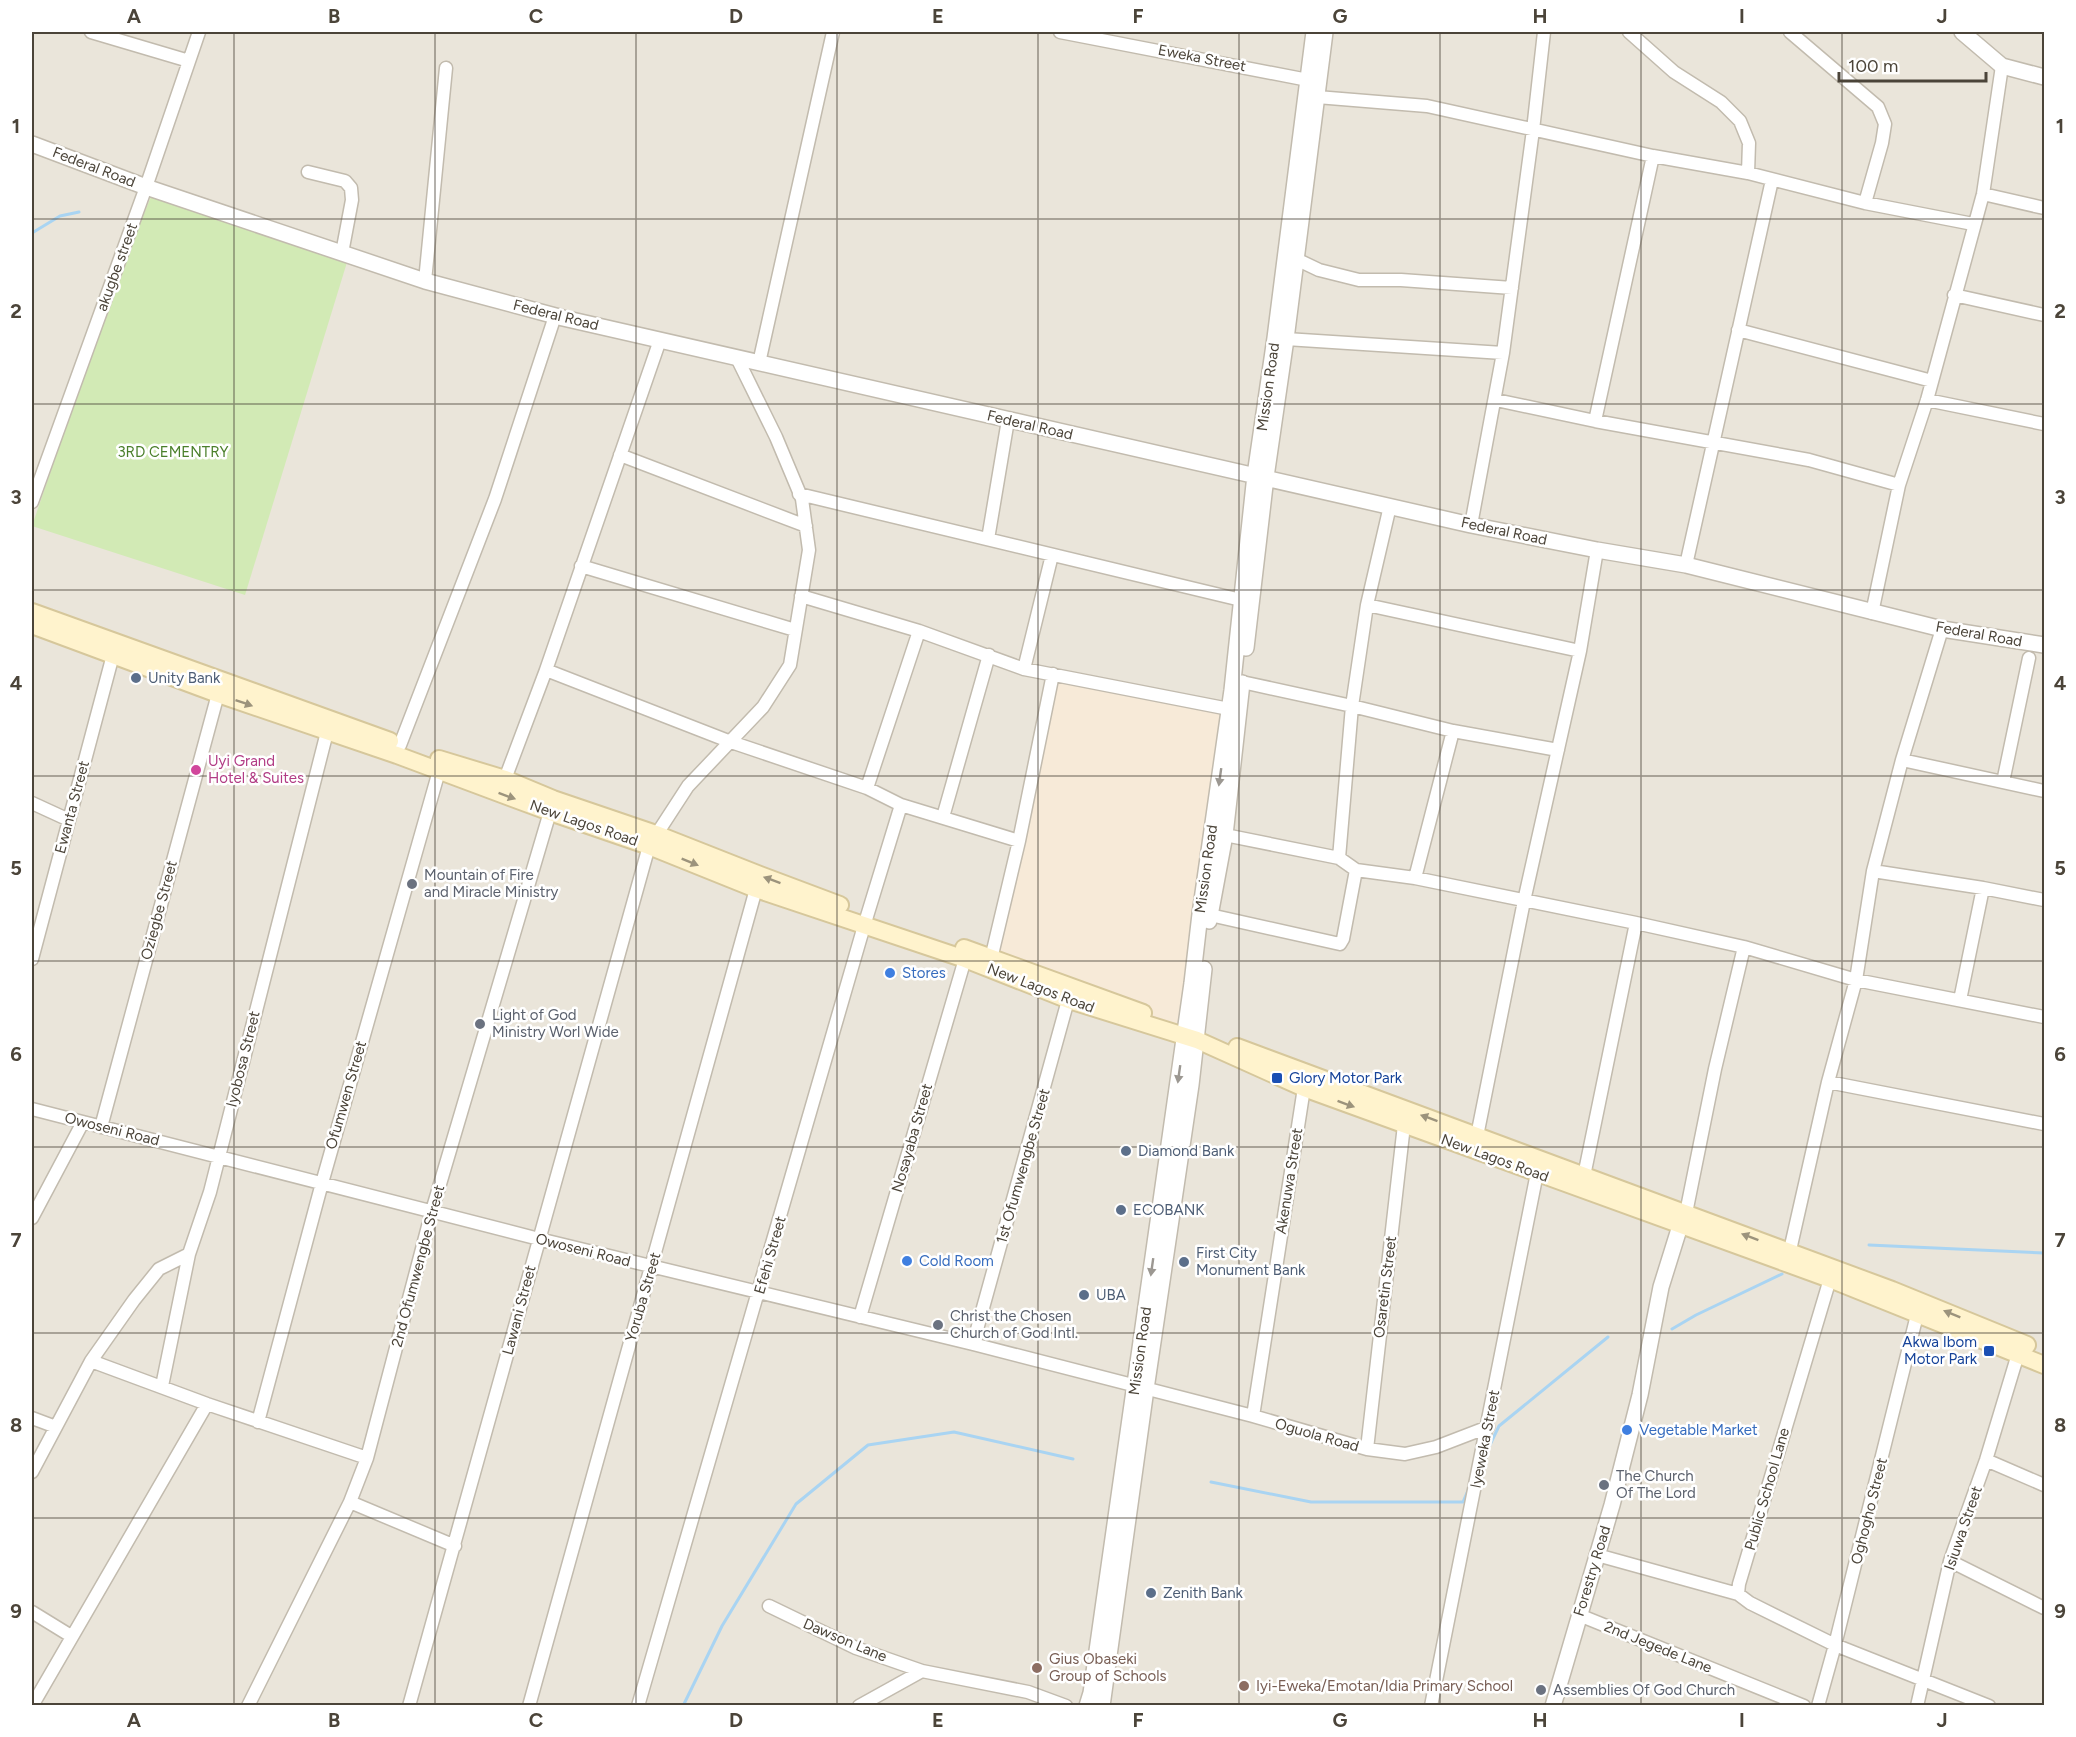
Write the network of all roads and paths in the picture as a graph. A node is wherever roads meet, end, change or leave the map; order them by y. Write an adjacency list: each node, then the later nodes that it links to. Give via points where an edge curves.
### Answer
1 (91, 32): 12 (street)
2 (199, 32): 12 (street, akugbe street)
3 (833, 32): 41 (street)
4 (1060, 32): 11 (street, Eweka Street, via 1095,40)
5 (1314, 32): 16 (street, Mission Road)
6 (1325, 32): 17 (street, Mission Road)
7 (1544, 32): 18 (street)
8 (1629, 32): 22 (street, via 1674,72 1721,102 1740,121 1749,143)
9 (1790, 32): 26 (street, via 1878,107 1885,124)
10 (1962, 32): 13 (street)
11 (1131, 38): 16 (street, Eweka Street)
12 (189, 61): 24 (street, akugbe street)
13 (2002, 66): 15 (street); 25 (street)
14 (446, 68): 31 (street)
15 (2044, 77)
16 (1308, 80): 50 (street, Mission Road)
17 (1317, 97): 18 (street, via 1427,106); 30 (street, Mission Road)
18 (1533, 130): 20 (street); 32 (street)
19 (32, 144): 24 (street, Federal Road)
20 (1653, 156): 22 (street); 46 (street)
21 (308, 172): 29 (street, via 345,181 351,188)
22 (1748, 173): 23 (street)
23 (1772, 180): 26 (street); 36 (street)
24 (146, 187): 29 (street, Federal Road); 53 (street, akugbe street)
25 (1983, 194): 27 (street); 28 (street)
26 (1865, 203): 28 (street)
27 (2044, 208)
28 (1973, 224): 33 (street)
29 (342, 253): 31 (street, Federal Road)
30 (1296, 259): 32 (street, via 1319,270 1359,280); 37 (street, Mission Road)
31 (425, 281): 35 (street, Federal Road)
32 (1512, 288): 39 (street)
33 (1954, 295): 34 (street); 42 (street)
34 (2044, 315)
35 (555, 316): 38 (street, Federal Road); 86 (street, via 495,499)
36 (1738, 330): 42 (street); 48 (street)
37 (1286, 339): 39 (street); 50 (street, Mission Road)
38 (660, 340): 40 (street, Federal Road); 49 (street)
39 (1503, 353): 43 (street)
40 (737, 358): 41 (street, Federal Road); 52 (street, Lawani Street)
41 (759, 363): 45 (street, Federal Road)
42 (1932, 381): 44 (street)
43 (1496, 400): 46 (street); 55 (street)
44 (1927, 400): 47 (street); 51 (street)
45 (1008, 420): 50 (street, Federal Road); 57 (street)
46 (1595, 421): 48 (street)
47 (2044, 424)
48 (1713, 443): 51 (street, via 1809,460); 60 (street)
49 (620, 455): 56 (street); 61 (street)
50 (1261, 476): 54 (street, Federal Road); 63 (street, Mission Road); 79 (street, Mission Road)
51 (1899, 485): 66 (street)
52 (799, 494): 56 (street, Lawani Street); 57 (street)
53 (32, 502)
54 (1390, 506): 55 (street, Federal Road); 64 (street)
55 (1472, 525): 58 (street, Federal Road)
56 (806, 526): 62 (street, Lawani Street, via 809,550)
57 (988, 539): 59 (street)
58 (1597, 550): 60 (street, Federal Road); 72 (street)
59 (1052, 555): 63 (street); 76 (street)
60 (1686, 565): 66 (street, Federal Road)
61 (581, 566): 69 (street); 77 (street)
62 (801, 596): 69 (street, Lawani Street); 70 (street)
63 (1241, 600): 82 (street, Mission Road)
64 (1367, 605): 72 (street); 81 (street)
65 (32, 612): 86 (main road, New Lagos Road)
66 (1872, 613): 68 (street, Federal Road)
67 (32, 625): 73 (main road, New Lagos Road)
68 (1942, 629): 71 (street, Federal Road); 88 (street)
69 (795, 630): 85 (street, Lawani Street, via 790,665 763,707)
70 (919, 631): 74 (street); 92 (street)
71 (2044, 645)
72 (1580, 651): 87 (street)
73 (113, 655): 80 (main road, New Lagos Road); 98 (street, Ewanta Street)
74 (989, 655): 76 (street); 97 (street)
75 (2029, 658): 91 (street)
76 (1024, 669): 78 (street)
77 (546, 670): 85 (street); 90 (street)
78 (1053, 674): 82 (street); 101 (street)
79 (1242, 682): 81 (street); 99 (street, Mission Road)
80 (218, 694): 84 (main road, New Lagos Road, one-way to 84); 129 (street, Oziegbe Street)
81 (1352, 706): 83 (street); 102 (street)
82 (1229, 709): 122 (street, Mission Road, one-way to 122, via 1200,914)
83 (1453, 731): 87 (street); 105 (street)
84 (327, 732): 89 (main road, New Lagos Road); 131 (street, Iyobosa Street)
85 (731, 742): 92 (street); 100 (street, Lawani Street, via 688,786)
86 (400, 745): 90 (main road, New Lagos Road)
87 (1558, 750): 109 (street)
88 (1902, 760): 91 (street); 104 (street)
89 (439, 771): 96 (main road, New Lagos Road, one-way to 96); 134 (street, Ofumwen Street)
90 (505, 779): 100 (main road, New Lagos Road)
91 (2003, 782): 93 (street)
92 (867, 788): 95 (street)
93 (2044, 791)
94 (32, 803): 98 (street)
95 (901, 805): 97 (street); 112 (street, Efehi Street)
96 (550, 812): 100 (main road, New Lagos Road); 135 (street, 2nd Ofumwengbe Street)
97 (943, 817): 101 (street)
98 (69, 820): 111 (street, Ewanta Street)
99 (1225, 835): 102 (street); 110 (street, Mission Road)
100 (653, 840): 107 (main road, New Lagos Road, one-way to 107); 112 (main road, New Lagos Road, one-way to 100, via 760,875); 138 (street, Lawani Street)
101 (1019, 841): 117 (street)
102 (1339, 858): 103 (street)
103 (1356, 870): 105 (street); 110 (street, via 1340,944)
104 (1873, 871): 106 (street); 118 (street)
105 (1415, 878): 109 (street)
106 (1983, 888): 108 (street); 120 (street)
107 (756, 889): 112 (main road, New Lagos Road); 141 (street, Yoruba Street)
108 (2044, 900)
109 (1524, 901): 113 (street); 130 (street)
110 (1210, 915): 122 (street, Mission Road)
111 (36, 918): 115 (street, Ewanta Street)
112 (866, 920): 116 (main road, New Lagos Road); 117 (main road, New Lagos Road); 143 (street, Efehi Street)
113 (1636, 923): 114 (street); 133 (street)
114 (1744, 947): 118 (street); 137 (street)
115 (32, 959)
116 (965, 959): 117 (main road, New Lagos Road); 145 (street, Nosayaba Street)
117 (990, 963): 119 (main road, New Lagos Road)
118 (1856, 980): 120 (street); 123 (street)
119 (1070, 994): 122 (main road, New Lagos Road); 146 (street, 1st Ofumwengbe Street)
120 (1959, 1000): 121 (street)
121 (2044, 1017)
122 (1191, 1034): 124 (main road, New Lagos Road); 130 (main road, New Lagos Road, one-way to 122); 152 (street, Mission Road)
123 (1828, 1082): 127 (street); 140 (street)
124 (1304, 1088): 128 (main road, New Lagos Road, one-way to 128); 154 (street, Akenuwa Street)
125 (32, 1109): 126 (street, Owoseni Road)
126 (83, 1122): 129 (street, Owoseni Road); 136 (street)
127 (2044, 1124)
128 (1404, 1125): 132 (main road, New Lagos Road); 159 (street, Osaretin Street)
129 (101, 1127): 131 (street, Owoseni Road)
130 (1477, 1136): 133 (main road, New Lagos Road)
131 (218, 1157): 134 (street, Owoseni Road); 139 (street, Iyobosa Street)
132 (1537, 1173): 137 (main road, New Lagos Road); 158 (street, Iyeweka Street)
133 (1584, 1176): 137 (main road, New Lagos Road)
134 (322, 1183): 135 (street, Owoseni Road); 156 (street, Ofumwen Street)
135 (432, 1211): 138 (street, Owoseni Road); 160 (street, 2nd Ofumwengbe Street)
136 (32, 1218)
137 (1683, 1219): 140 (main road, New Lagos Road); 166 (street, Forestry Road, via 1661,1287 1640,1395)
138 (538, 1239): 141 (street, Owoseni Road); 165 (street, Lawani Street)
139 (189, 1254): 149 (street, via 159,1269); 151 (street, Iyobosa Street)
140 (1788, 1258): 142 (main road, New Lagos Road); 147 (main road, New Lagos Road, one-way to 140, via 1892,1290)
141 (651, 1266): 143 (street, Owoseni Road); 180 (street, Yoruba Street)
142 (1830, 1279): 144 (main road, New Lagos Road); 168 (street, Public School Lane)
143 (759, 1293): 145 (street, Owoseni Road); 181 (street, Efehi Street)
144 (1917, 1315): 148 (main road, New Lagos Road); 174 (street, Oghogho Street)
145 (860, 1317): 146 (street, Owoseni Road)
146 (973, 1344): 152 (street, Owoseni Road)
147 (2044, 1353)
148 (2018, 1354): 150 (main road, New Lagos Road); 161 (street, Isiuwa Street)
149 (91, 1361): 151 (street); 157 (street)
150 (2044, 1365)
151 (162, 1386): 153 (street)
152 (1140, 1388): 154 (street, Oguola Road); 184 (street, Mission Road); 185 (street, Mission Road)
153 (207, 1404): 156 (street); 173 (street)
154 (1254, 1416): 159 (street, Oguola Road)
155 (32, 1418): 157 (street)
156 (258, 1422): 160 (street)
157 (56, 1427): 162 (street)
158 (1488, 1427): 159 (street, Oguola Road, via 1405,1454); 186 (street, Iyeweka Street)
159 (1367, 1449)
160 (367, 1458): 164 (street, 2nd Ofumwengbe Street)
161 (1986, 1460): 163 (street); 167 (street, Isiuwa Street)
162 (32, 1472)
163 (2044, 1485)
164 (350, 1502): 165 (street); 178 (street, 2nd Ofumwengbe Street)
165 (454, 1546): 179 (street, Lawani Street)
166 (1597, 1555): 168 (street); 172 (street, Forestry Road)
167 (1950, 1561): 170 (street); 176 (street, Isiuwa Street)
168 (1738, 1594): 174 (street)
169 (769, 1606): 175 (street, Dawson Lane, via 856,1647)
170 (2044, 1608)
171 (32, 1612): 173 (street)
172 (1578, 1615): 187 (street, Forestry Road); 188 (street, 2nd Jegede Lane)
173 (72, 1636): 177 (street)
174 (1836, 1645): 176 (street); 189 (street, Oghogho Street)
175 (922, 1671): 182 (street); 183 (street, Dawson Lane, via 1028,1692)
176 (1923, 1680): 190 (street, Isiuwa Street); 191 (street)
177 (32, 1706)
178 (248, 1706)
179 (410, 1706)
180 (529, 1706)
181 (638, 1706)
182 (859, 1706)
183 (1065, 1706)
184 (1087, 1706)
185 (1102, 1706)
186 (1431, 1706)
187 (1553, 1706)
188 (1803, 1706)
189 (1818, 1706)
190 (1917, 1706)
191 (1989, 1706)

